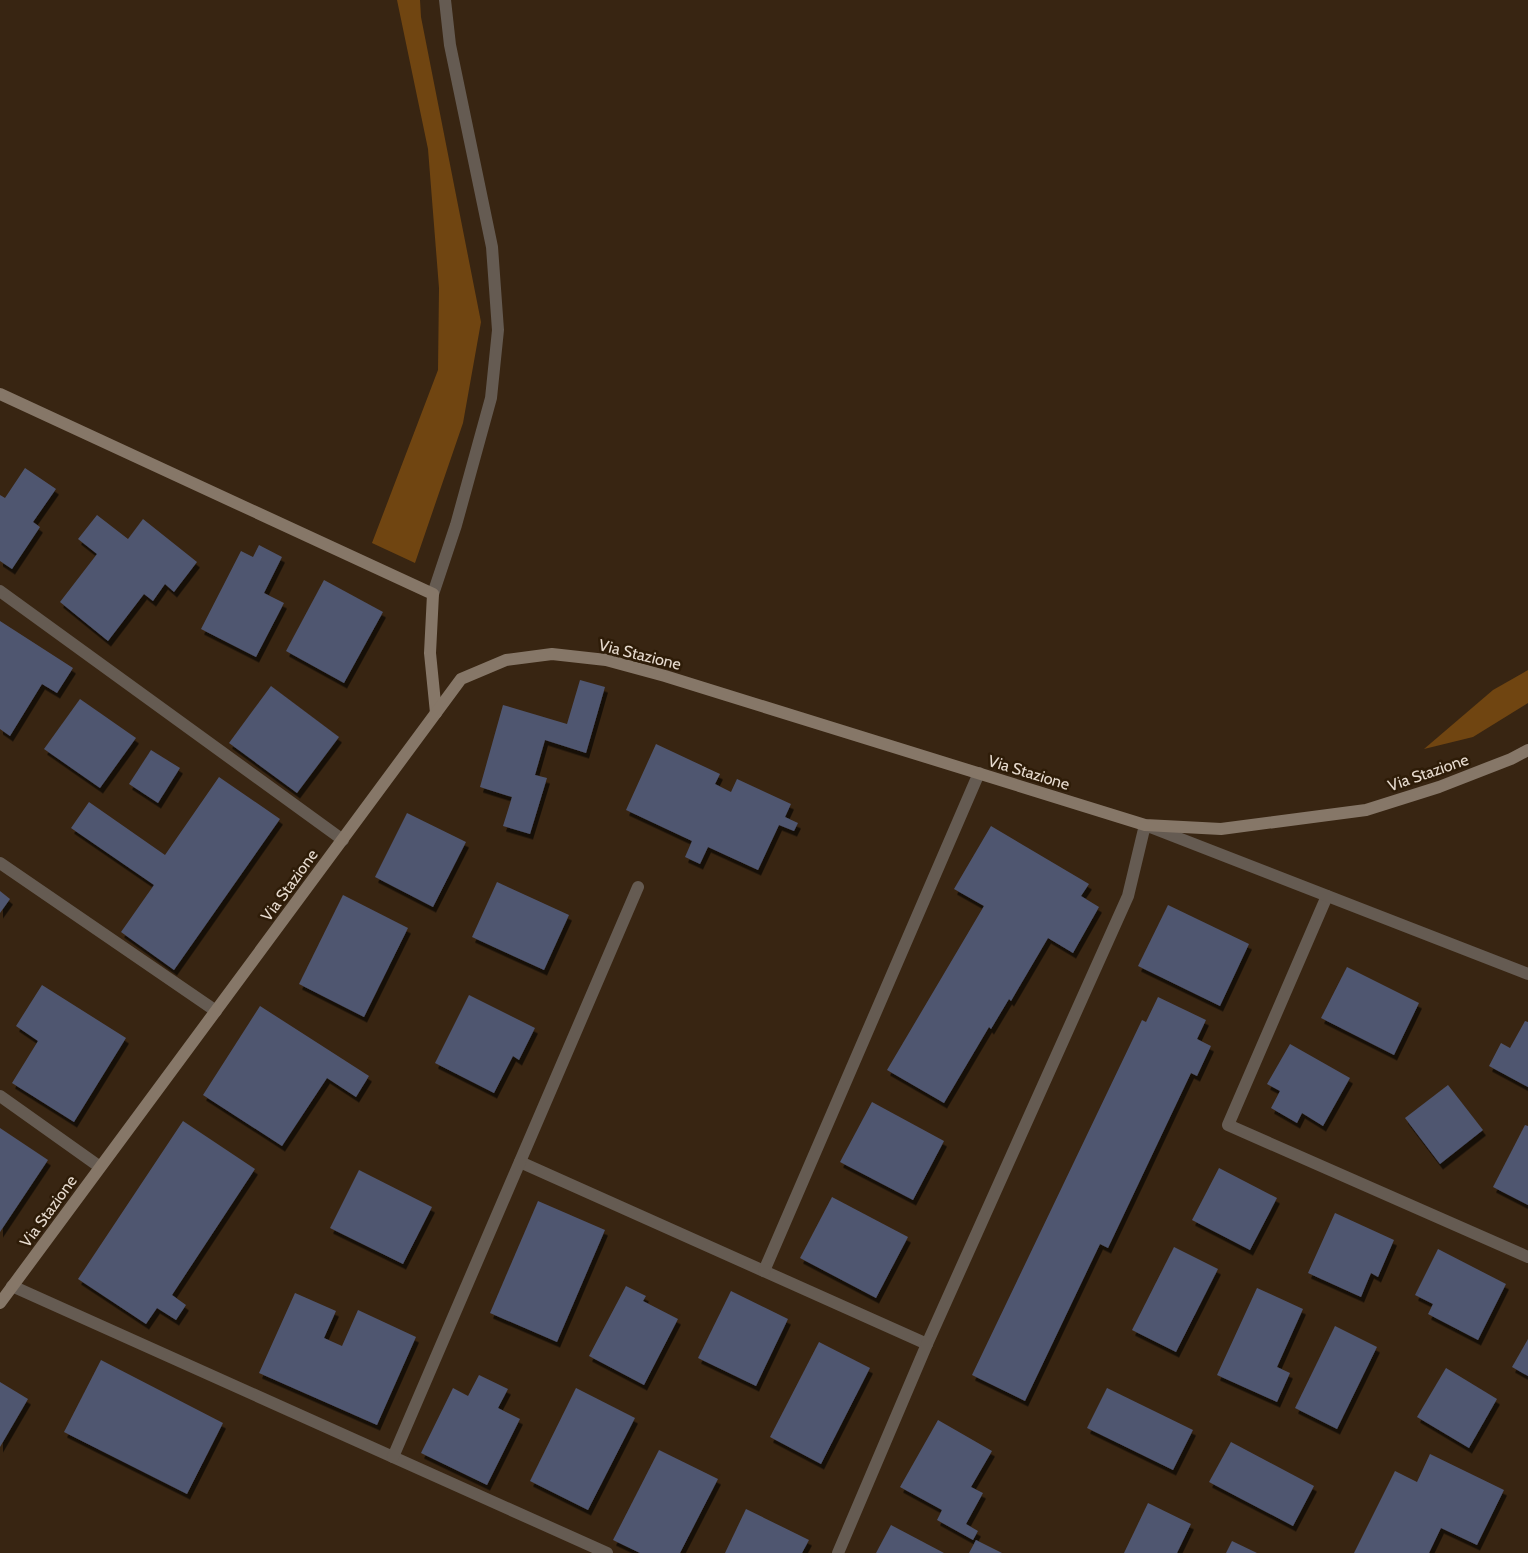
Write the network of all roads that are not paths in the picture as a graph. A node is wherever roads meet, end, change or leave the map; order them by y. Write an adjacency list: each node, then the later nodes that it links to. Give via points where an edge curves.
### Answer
1 (445, 0): 4 (street, via 450,45 492,248 498,330 492,398)
2 (0, 394): 4 (street)
3 (0, 591): 9 (street)
4 (433, 594): 5 (street, via 430,654)
5 (436, 713): 7 (street, Via Stazione, via 461,678 506,660 552,654 606,660 665,676); 9 (street, Via Stazione)
6 (1528, 750): 8 (street, Via Stazione, via 1439,787 1366,810 1221,829)
7 (979, 773): 8 (street, Via Stazione); 19 (street)
8 (1146, 825): 12 (street); 22 (street, via 1128,896)
9 (343, 840): 14 (street, Via Stazione)
10 (0, 863): 14 (street)
11 (638, 888): 16 (street)
12 (1327, 896): 13 (street); 18 (street, via 1228,1125)
13 (1528, 974)
14 (216, 1011): 17 (street, Via Stazione)
15 (0, 1096): 17 (street)
16 (520, 1162): 19 (street); 23 (street)
17 (100, 1167): 20 (street, Via Stazione)
18 (1528, 1257)
19 (764, 1272): 22 (street)
20 (12, 1286): 21 (street, Via Stazione); 23 (street)
21 (0, 1303)
22 (927, 1344): 25 (street)
23 (393, 1457): 24 (street)
24 (607, 1553)
25 (838, 1553)

